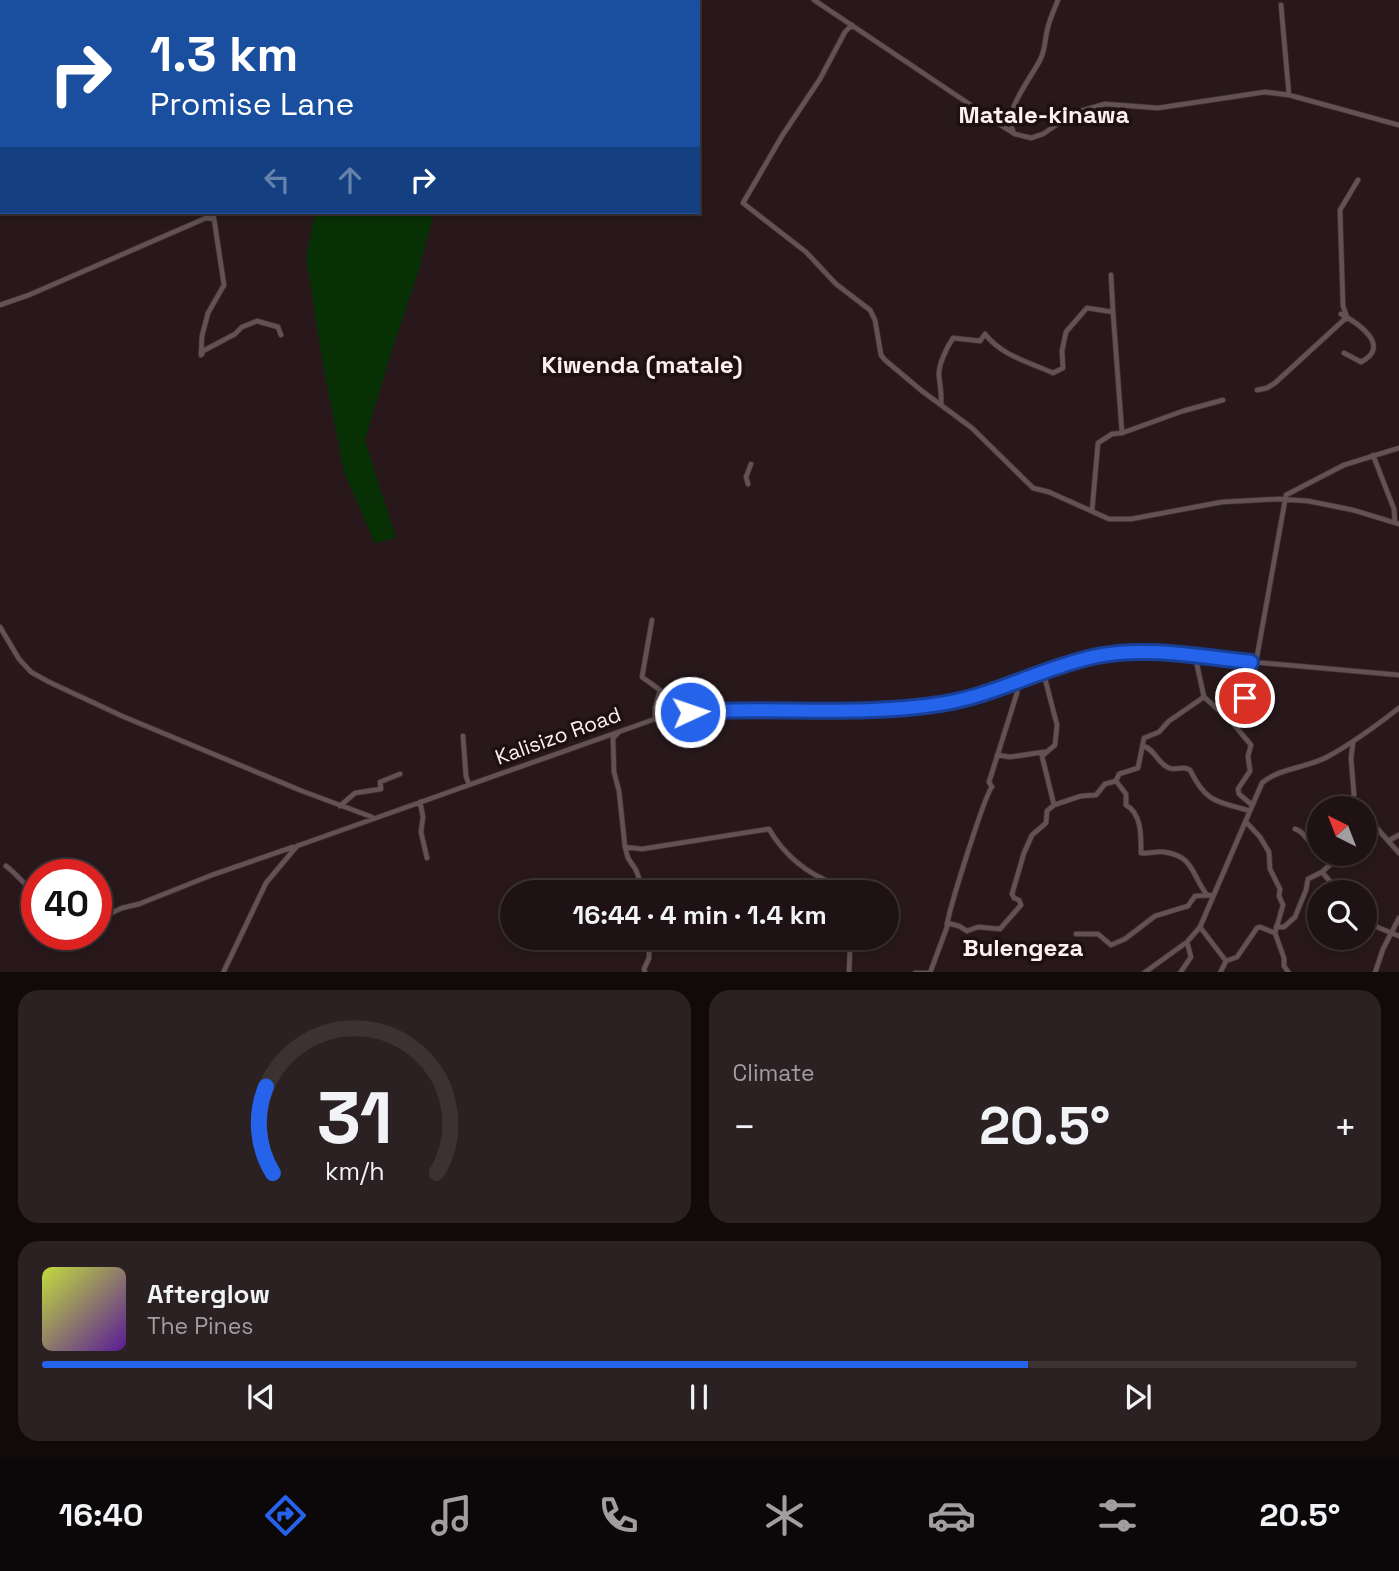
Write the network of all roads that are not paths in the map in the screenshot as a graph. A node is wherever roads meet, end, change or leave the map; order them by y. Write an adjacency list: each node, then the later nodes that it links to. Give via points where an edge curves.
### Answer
1 (814, 0): 4 (street)
2 (1058, 0): 7 (street, via 1047,27 1043,55 1024,83 1010,118)
3 (1281, 5): 5 (street)
4 (852, 25): 7 (street); 20 (street, via 743,203 870,310 882,357)
5 (1289, 95): 6 (street); 7 (street, via 1265,92 1147,108 1105,104 1074,113 1038,137)
6 (1399, 125)
7 (1015, 134)
8 (1358, 180): 15 (street, via 1340,209)
9 (213, 214): 10 (street)
10 (214, 219): 12 (street, via 206,218); 16 (street, via 224,285 208,313 201,355 257,321 278,327)
11 (1111, 275): 13 (street)
12 (0, 305)
13 (1113, 312): 20 (street, via 1085,310 1066,332 1063,368 1053,373 1021,361 985,334 980,341 953,338 939,374); 21 (street)
14 (1341, 314): 15 (street)
15 (1347, 317): 17 (street, via 1366,331 1374,351 1361,362); 18 (street, via 1275,383)
16 (281, 335)
17 (1344, 352)
18 (1257, 390)
19 (1223, 400): 21 (street)
20 (941, 405): 27 (street, via 972,428 1033,488)
21 (1122, 433): 27 (street, via 1098,443)
22 (1399, 448): 23 (street)
23 (1373, 455): 26 (street, via 1289,492); 28 (street)
24 (751, 464): 25 (street)
25 (748, 484)
26 (1285, 499): 27 (street, via 1222,502 1131,519); 28 (street); 32 (street)
27 (1092, 513)
28 (1397, 523)
29 (652, 620): 38 (street, via 642,677 660,690)
30 (0, 627): 52 (street, via 19,659 49,682)
31 (1200, 657): 32 (street, Kalisizo Road); 33 (street, Kalisizo Road, via 1123,652); 36 (street, via 1197,665)
32 (1253, 662): 34 (street, Kalisizo Road); 39 (street, via 1243,679 1244,702)
33 (1043, 671): 35 (street, Kalisizo Road); 44 (street, via 1056,725 1055,745)
34 (1399, 675)
35 (1018, 681): 38 (street, Kalisizo Road, via 966,699 908,708 706,711); 45 (street)
36 (1204, 697): 39 (street); 43 (street, via 1146,737)
37 (1399, 708): 42 (street)
38 (655, 719): 40 (street, Kalisizo Road)
39 (1231, 721): 53 (street, via 1251,745 1250,771 1238,789)
40 (621, 730): 48 (street, Kalisizo Road); 64 (street, via 613,738 614,772)
41 (463, 736): 48 (street)
42 (1353, 743): 49 (street); 53 (street, via 1326,758 1269,777 1260,785)
43 (1143, 746): 47 (street, via 1138,768 1119,774); 53 (street, via 1169,768 1191,770 1197,785 1215,801)
44 (1044, 752): 45 (street); 51 (street, via 1042,764)
45 (998, 755): 78 (street, via 989,782 992,787 965,857)
46 (400, 774): 52 (street, via 380,782 381,789 355,793)
47 (1116, 780): 51 (street, via 1096,795); 74 (street, via 1138,820 1141,853 1181,856)
48 (468, 785): 50 (street, Kalisizo Road)
49 (1354, 796)
50 (420, 802): 55 (street, Kalisizo Road); 66 (street)
51 (1054, 805): 78 (street, via 1024,853 1012,894 1021,905 1000,929 967,931)
52 (340, 806): 54 (street)
53 (1251, 808): 57 (street)
54 (362, 815): 55 (street); 56 (street)
55 (376, 817): 56 (street, Kalisizo Road)
56 (365, 821): 63 (street, Kalisizo Road)
57 (1245, 821): 75 (street); 81 (street, via 1267,848 1280,889 1283,905)
58 (1295, 829): 61 (street)
59 (1377, 829): 62 (street)
60 (1399, 835): 62 (street)
61 (1307, 838)
62 (1388, 841): 65 (street)
63 (297, 846): 76 (street); 89 (street, Kalisizo Road, via 266,883)
64 (625, 847): 71 (street); 72 (street, via 642,849 769,829 790,858)
65 (1399, 853)
66 (427, 859)
67 (6, 866): 70 (street)
68 (1329, 866): 69 (street)
69 (1322, 872): 73 (street); 81 (street, via 1308,879 1295,917)
70 (21, 879)
71 (640, 880)
72 (824, 880)
73 (1329, 880)
74 (1207, 895): 75 (street); 83 (street, via 1154,916 1111,945 1098,934)
75 (1214, 895): 79 (street)
76 (112, 913)
77 (1399, 918): 82 (street)
78 (947, 923): 93 (street)
79 (1200, 927): 85 (street); 88 (street)
80 (1377, 927): 82 (street)
81 (1275, 930): 88 (street, via 1257,928 1237,957); 97 (street)
82 (1391, 932): 84 (street); 98 (street)
83 (1076, 934)
84 (1399, 936)
85 (1187, 942): 94 (street); 95 (street, via 1191,957)
86 (649, 950): 90 (street)
87 (850, 950): 91 (street)
88 (1226, 961): 96 (street)
89 (223, 972)
90 (645, 972)
91 (849, 972)
92 (915, 972): 93 (street)
93 (929, 972)
94 (1144, 972)
95 (1180, 972)
96 (1220, 972)
97 (1289, 972)
98 (1375, 972)

